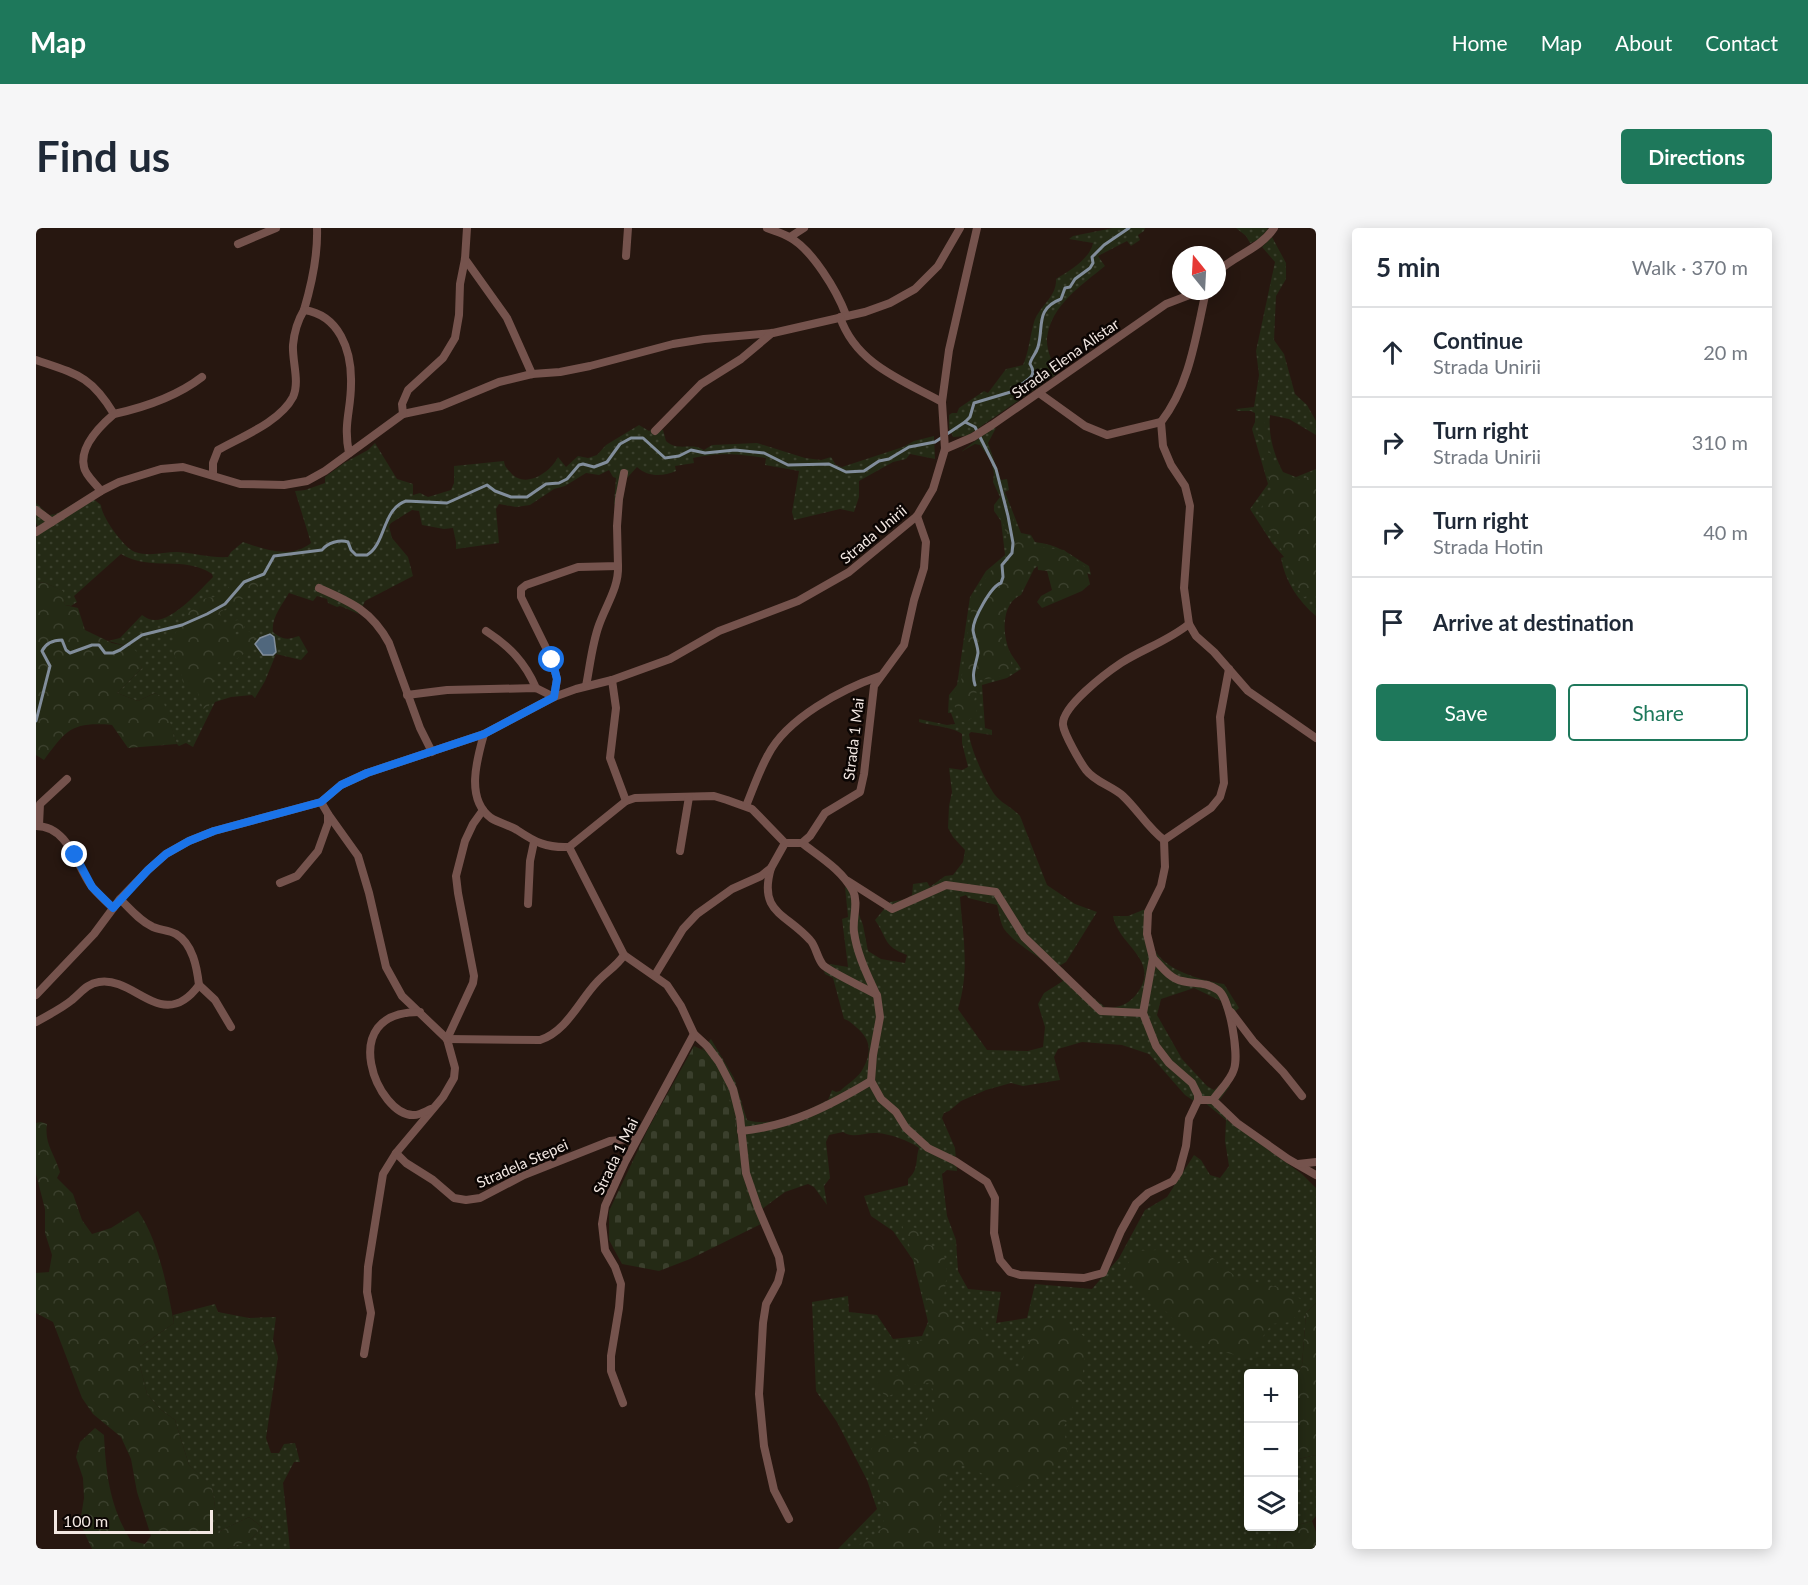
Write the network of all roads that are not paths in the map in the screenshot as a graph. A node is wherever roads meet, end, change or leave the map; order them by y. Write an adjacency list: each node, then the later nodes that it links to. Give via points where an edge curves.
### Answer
1 (276, 228): 11 (street)
2 (316, 228): 17 (street, via 316,258)
3 (467, 228): 13 (street)
4 (628, 228): 12 (street)
5 (768, 228): 10 (street)
6 (804, 228): 10 (street)
7 (960, 228): 18 (street, via 938,266 915,289 890,303)
8 (977, 228): 24 (street, Strada Unirii, via 949,350)
9 (1274, 228): 14 (street, via 1265,240)
10 (789, 237): 18 (street, via 804,248 828,279)
11 (238, 244)
12 (626, 255)
13 (465, 259): 21 (street, via 507,318); 26 (street, via 455,338 443,358 408,390 402,404)
14 (1226, 265)
15 (1179, 300): 23 (street, Strada Elena Alistar, via 1160,308)
16 (1204, 300): 27 (street, via 1192,355 1171,409)
17 (304, 310): 30 (street, via 316,312 335,325 348,354 351,383 345,423); 32 (street, via 293,345 293,396 269,421 218,450)
18 (843, 316): 19 (street); 24 (street, via 849,338 876,366)
19 (773, 333): 21 (street, via 684,342 590,366); 28 (street, via 701,384)
20 (36, 360): 25 (street, via 85,378 101,393)
21 (532, 374): 26 (street, via 499,382 441,406)
22 (202, 377): 25 (street, via 173,396)
23 (1039, 393): 27 (street, via 1085,426 1107,435); 29 (street, Strada Elena Alistar, via 974,437)
24 (942, 402): 29 (street, Strada Unirii)
25 (114, 414): 33 (street, via 95,433 83,455 84,469)
26 (403, 414): 30 (street)
27 (1161, 422): 40 (street, via 1163,446 1185,486 1190,506 1184,588)
28 (655, 431)
29 (945, 449): 35 (street, Strada Unirii, via 933,489)
30 (349, 453): 32 (street, via 307,481 284,485 240,484)
31 (624, 473): 38 (street, via 616,526)
32 (213, 475): 33 (street, via 183,467 161,469)
33 (101, 491): 36 (street)
34 (36, 510): 36 (street)
35 (917, 516): 43 (street, Strada 1 Mai, via 926,542 924,568 904,645); 44 (street, Strada Unirii, via 832,584 719,631 670,659)
36 (52, 522): 37 (street)
37 (36, 532)
38 (618, 566): 45 (street, via 594,640); 48 (street, via 578,567 521,590 552,660 557,679)
39 (319, 588): 47 (street, via 352,602 382,629)
40 (1189, 624): 42 (street); 60 (street, via 1121,663 1076,702 1064,718 1068,740 1085,770 1123,796)
41 (486, 631): 46 (street, via 513,652)
42 (1229, 669): 50 (street, via 1248,691); 60 (street, via 1220,717 1224,783 1220,797 1211,808)
43 (880, 676): 56 (street, via 848,688 784,733 768,753); 63 (street, Strada 1 Mai, via 872,697 860,792 825,813)
44 (612, 680): 45 (street, Strada Unirii); 54 (street, via 616,708 610,758)
45 (586, 686): 48 (street, Strada Unirii)
46 (536, 688): 47 (street); 48 (street)
47 (407, 695): 51 (street)
48 (554, 697): 49 (street, Strada Unirii)
49 (484, 734): 51 (street, Strada Unirii); 57 (street, via 475,781)
50 (1316, 738)
51 (432, 752): 55 (street, Strada Unirii, via 367,773 341,785)
52 (67, 779): 59 (street, via 40,804)
53 (689, 797): 54 (street); 56 (street, via 714,796); 65 (street)
54 (626, 801): 64 (street)
55 (321, 802): 58 (street); 69 (street, Strada Unirii, via 189,841 166,854)
56 (746, 806): 62 (street)
57 (483, 810): 61 (street); 84 (street, via 465,841 456,876 473,983)
58 (328, 814): 68 (street, via 318,851 297,876); 79 (street, via 358,856 386,967 402,996)
59 (38, 825): 71 (street, via 67,843 92,887)
60 (1164, 840): 73 (street, via 1161,886 1148,912 1147,934)
61 (534, 842): 64 (street); 70 (street)
62 (785, 843): 63 (street); 66 (street)
63 (802, 843): 67 (street)
64 (569, 847): 72 (street)
65 (680, 851)
66 (771, 868): 74 (street, via 697,914 683,929); 77 (street, via 768,891 782,918 812,941 823,965)
67 (845, 879): 77 (street, via 854,893 857,948); 80 (street, via 892,909 946,885 996,892 1024,937 1101,1011)
68 (280, 883)
69 (120, 899): 71 (street, Strada Unirii); 75 (street, via 152,926 182,939 192,955)
70 (528, 904)
71 (113, 908): 76 (street, Strada Unirii, via 94,934)
72 (624, 955): 74 (street); 84 (street, via 564,1024 546,1038)
73 (1153, 958): 78 (street, via 1172,977 1202,982 1224,994); 80 (street)
74 (655, 975): 83 (street, via 674,994)
75 (199, 986): 81 (street, via 183,1001 165,1004 114,983 97,982); 82 (street, via 215,1000)
76 (36, 995)
77 (877, 995): 85 (street, via 880,1017)
78 (1229, 1009): 86 (street); 88 (street, via 1235,1069)
79 (421, 1012): 84 (street); 89 (street, via 382,1021 374,1033 371,1065 394,1108 412,1116)
80 (1143, 1013): 87 (street, via 1156,1046 1192,1083)
81 (36, 1022)
82 (231, 1027)
83 (694, 1034): 90 (street, via 728,1076); 91 (street, Strada 1 Mai)
84 (447, 1039): 89 (street, via 454,1078)
85 (871, 1081): 87 (street, via 881,1099 921,1142 987,1182 995,1198 994,1233 1000,1260 1010,1272 1020,1275 1084,1278 1103,1273 1136,1204 1148,1193 1173,1181 1179,1172 1189,1119); 90 (street, via 805,1116 764,1129)
86 (1302, 1096)
87 (1198, 1097): 88 (street)
88 (1213, 1100): 94 (street, via 1237,1123)
89 (434, 1108): 92 (street)
90 (741, 1131): 98 (street, via 746,1173 781,1270 766,1304 759,1394 764,1446 774,1490)
91 (637, 1138): 92 (street, Stradela Stepei, via 610,1141 524,1175 480,1198 466,1200 454,1198); 97 (street, Strada 1 Mai, via 605,1206 602,1224 605,1250 621,1284 611,1371)
92 (396, 1153): 96 (street, via 383,1174 368,1267 371,1313)
93 (1316, 1162): 94 (street)
94 (1297, 1164): 95 (street)
95 (1316, 1174)
96 (364, 1354)
97 (623, 1403)
98 (789, 1519)

